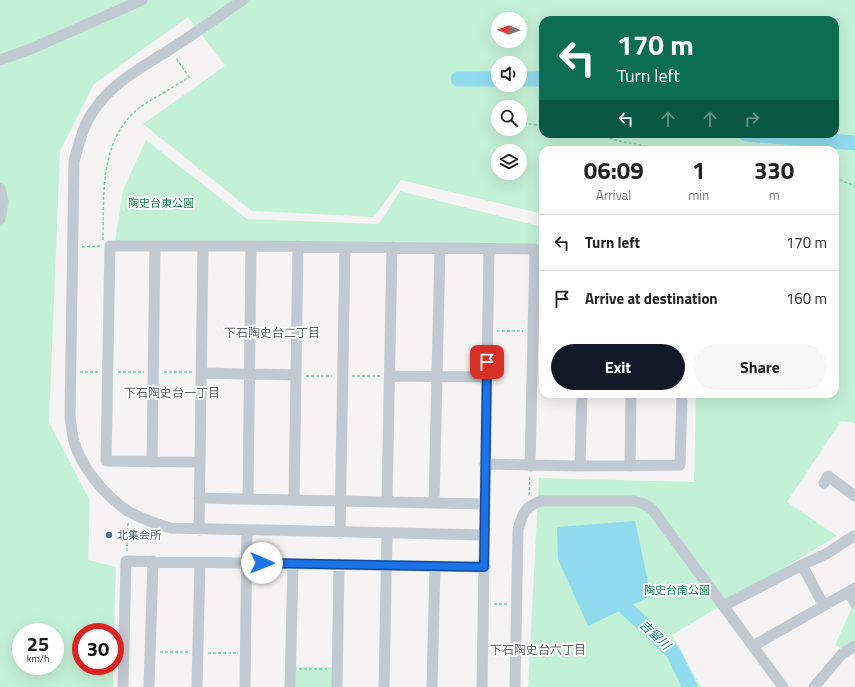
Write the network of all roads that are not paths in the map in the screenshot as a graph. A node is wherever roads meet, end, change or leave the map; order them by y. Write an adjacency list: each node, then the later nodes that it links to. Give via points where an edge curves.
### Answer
1 (142, 0): 3 (street)
2 (242, 0): 39 (street, via 128,75 111,89 93,111 74,161 70,372 70,417 74,439 90,473 128,510 150,522 171,528)
3 (0, 60)
4 (0, 188): 5 (street, via 3,202)
5 (0, 218)
6 (155, 246): 7 (street); 24 (street); 24 (street, via 110,246 107,372 106,461)
7 (203, 246): 8 (street); 15 (street)
8 (251, 246): 9 (street); 16 (street)
9 (298, 246): 10 (street); 17 (street)
10 (345, 247): 11 (street); 35 (street)
11 (392, 247): 12 (street); 18 (street)
12 (440, 249): 13 (street); 19 (street)
13 (489, 249): 14 (street, via 535,249); 20 (street)
14 (538, 302): 27 (street, via 533,331)
15 (201, 373): 16 (street); 25 (street)
16 (248, 374): 17 (street); 33 (street)
17 (296, 376): 34 (street)
18 (390, 376): 19 (street); 36 (street)
19 (437, 377): 20 (street); 37 (street)
20 (486, 377): 26 (street)
21 (582, 398): 28 (street)
22 (631, 398): 29 (street)
23 (682, 398): 29 (street, via 680,465)
24 (152, 462): 25 (street)
25 (199, 462): 32 (street)
26 (485, 464): 27 (street); 38 (street)
27 (530, 466): 28 (street)
28 (580, 466): 29 (street)
29 (630, 466)
30 (824, 483): 31 (street, via 828,476)
31 (855, 496)
32 (199, 498): 33 (street); 39 (street)
33 (248, 499): 34 (street)
34 (294, 499): 35 (street)
35 (341, 500): 36 (street); 41 (street)
36 (387, 502): 37 (street)
37 (434, 503): 38 (street)
38 (485, 504): 43 (street)
39 (199, 530): 40 (street)
40 (247, 531): 41 (street); 47 (street)
41 (340, 533): 42 (street)
42 (387, 534): 43 (street); 50 (street)
43 (485, 535): 53 (street)
44 (855, 538): 51 (street, via 854,536 826,554)
45 (153, 561): 46 (street); 60 (street, via 126,561); 61 (street)
46 (200, 563): 47 (street); 62 (street)
47 (246, 563): 48 (street); 63 (street)
48 (293, 564): 49 (street); 64 (street)
49 (339, 564): 50 (street); 65 (street)
50 (388, 565): 52 (street); 66 (street)
51 (802, 565): 56 (street); 57 (street)
52 (435, 566): 53 (street); 67 (street)
53 (484, 567): 68 (street)
54 (852, 590): 55 (street); 57 (street)
55 (855, 603)
56 (724, 606): 58 (street); 69 (street, via 652,510 644,504 634,501 541,502 529,505 522,514 518,530)
57 (824, 606): 58 (street)
58 (753, 646): 70 (street)
59 (855, 646): 71 (street, via 842,654)
60 (123, 687)
61 (149, 687)
62 (197, 687)
63 (245, 687)
64 (290, 687)
65 (337, 687)
66 (384, 687)
67 (432, 687)
68 (482, 687)
69 (515, 687)
70 (783, 687)
71 (814, 687)

